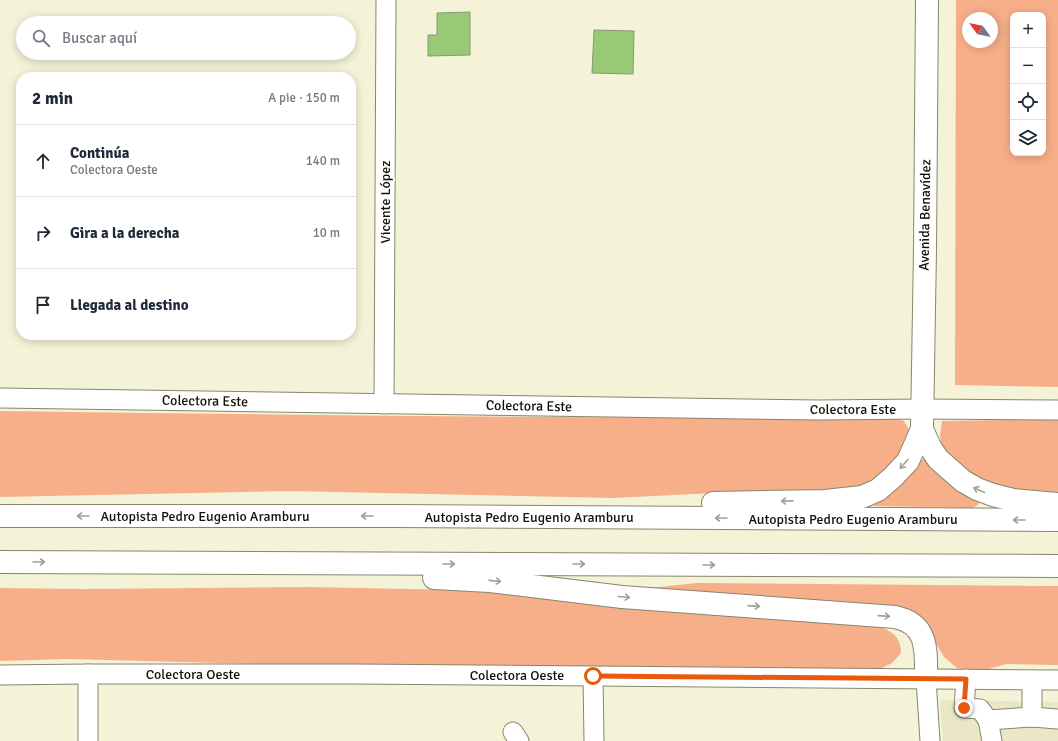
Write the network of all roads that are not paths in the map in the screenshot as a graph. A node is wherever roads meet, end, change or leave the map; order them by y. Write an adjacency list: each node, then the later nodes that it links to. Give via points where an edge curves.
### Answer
1 (386, 0): 4 (street, Vicente López)
2 (927, 0): 6 (main road, Avenida Benavídez)
3 (0, 398): 4 (street, Colectora Este)
4 (384, 404): 6 (street, Colectora Este, via 818,410)
5 (1058, 410): 6 (street, Colectora Este)
6 (922, 419): 7 (main road, one-way to 6, via 1013,500 977,489 963,481 938,459 930,447); 9 (main road, one-way to 9, via 908,461 878,490 862,497 825,501 596,506)
7 (1058, 504)
8 (0, 516): 9 (main road, Autopista Pedro Eugenio Aramburu, one-way to 8)
9 (396, 516): 10 (main road, Autopista Pedro Eugenio Aramburu, one-way to 9)
10 (1058, 520)
11 (0, 562): 12 (main road, one-way to 12)
12 (163, 563): 13 (main road, one-way to 13); 17 (main road, one-way to 17, via 490,581 622,597 896,617 907,619 918,629 926,649)
13 (1058, 566)
14 (88, 674): 15 (street, Colectora Oeste); 16 (street, Colectora Oeste); 24 (street)
15 (0, 675)
16 (593, 676): 17 (street, Colectora Oeste); 25 (street)
17 (926, 679): 18 (street, Colectora Oeste); 26 (street)
18 (966, 679): 19 (street, Colectora Oeste); 23 (street, via 964,708 980,709)
19 (1032, 680): 20 (street, Colectora Oeste); 21 (street)
20 (1058, 680)
21 (1032, 717): 22 (street); 23 (street)
22 (1058, 719)
23 (988, 720): 27 (street)
24 (88, 741)
25 (594, 741)
26 (930, 741)
27 (992, 741)

